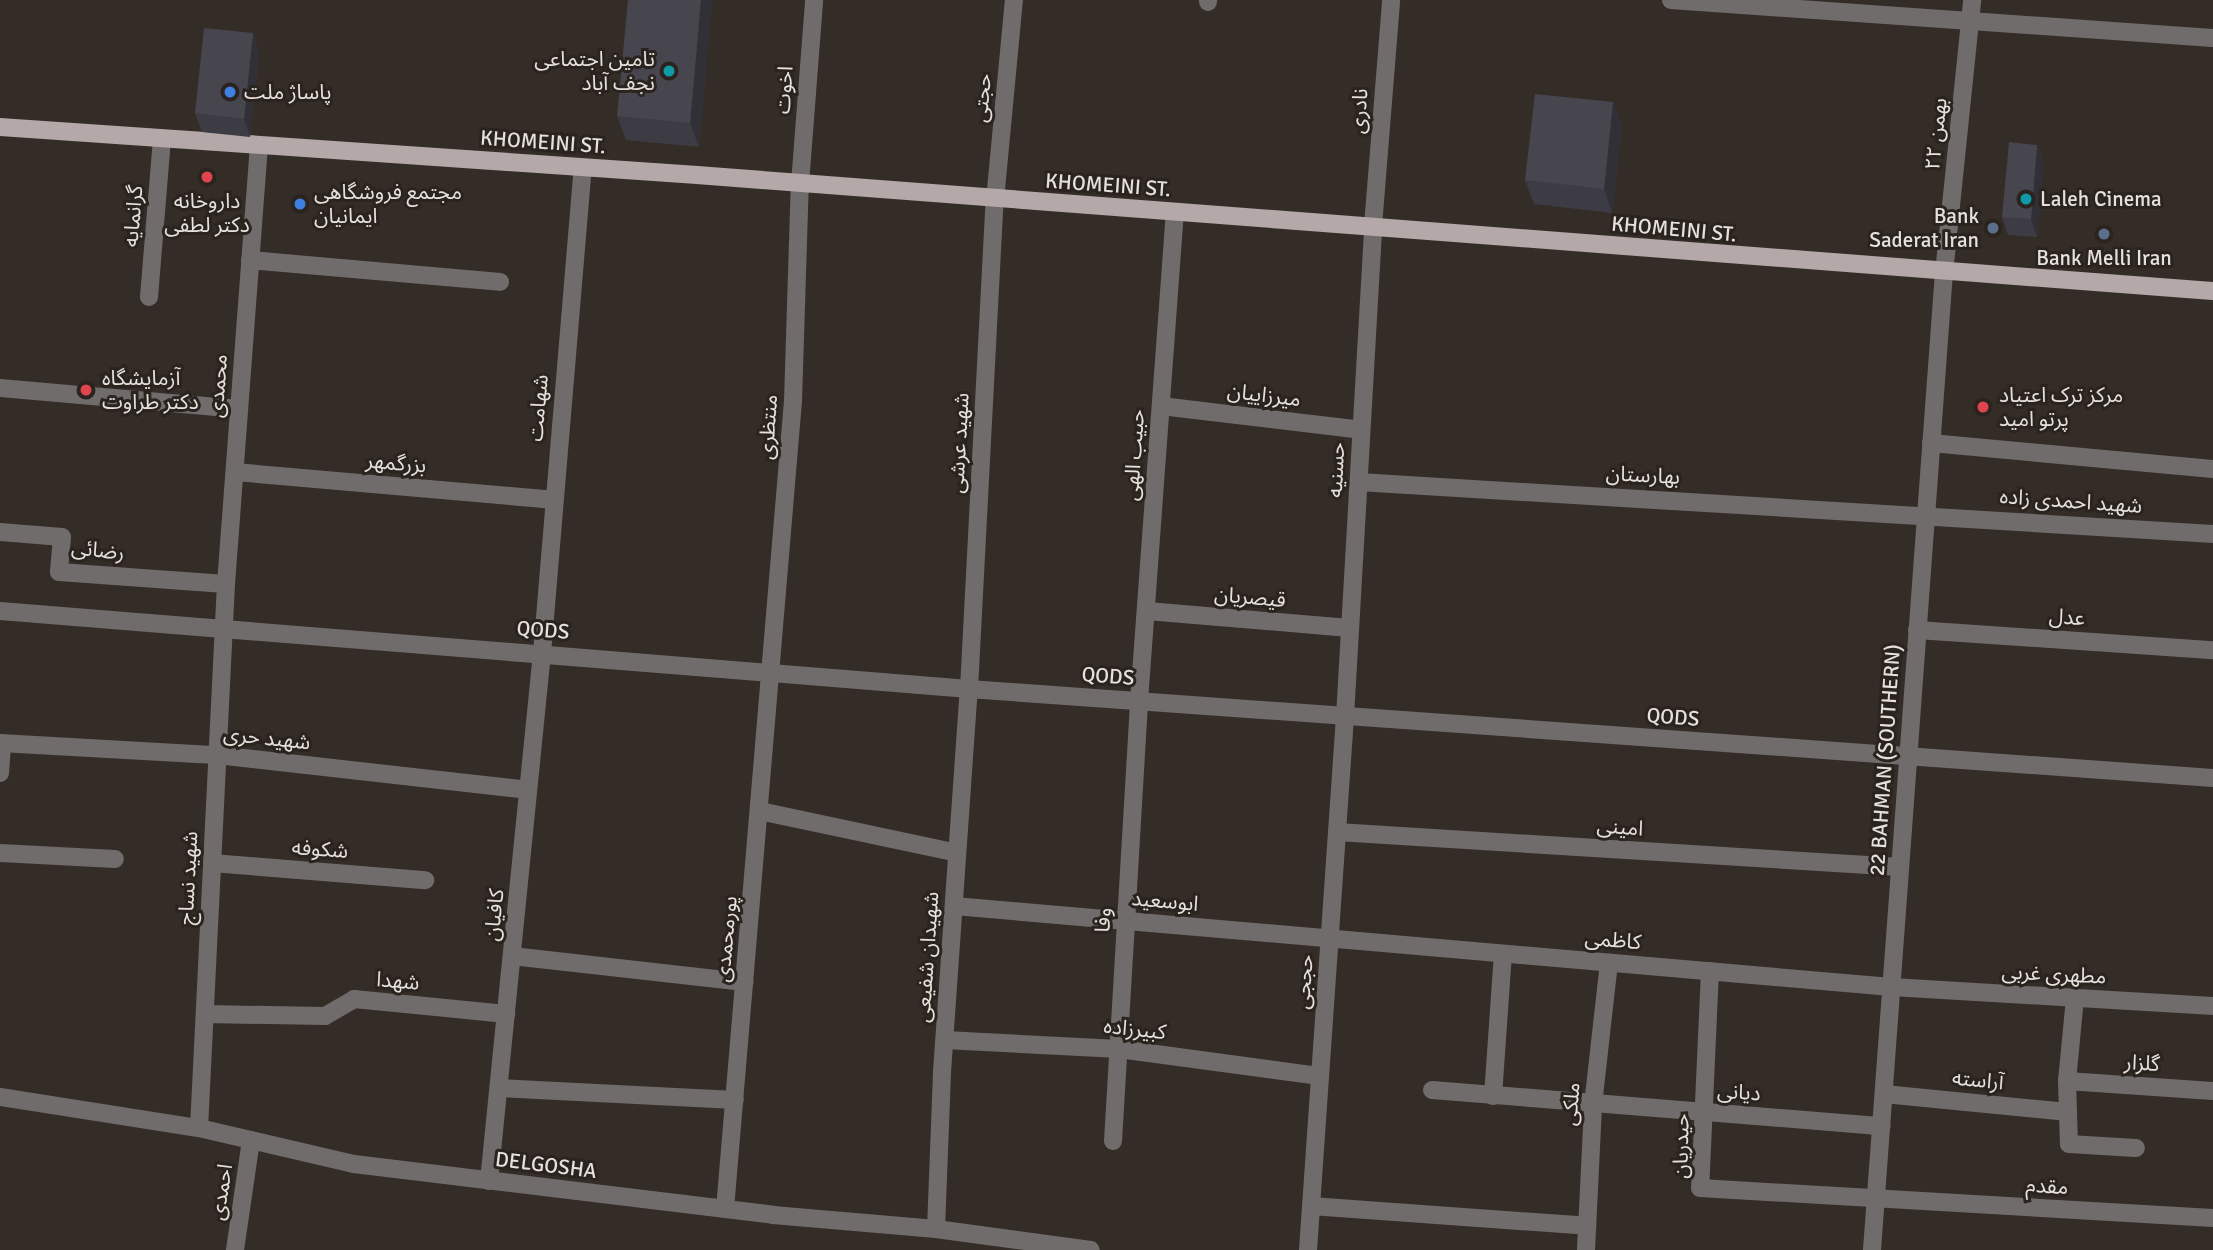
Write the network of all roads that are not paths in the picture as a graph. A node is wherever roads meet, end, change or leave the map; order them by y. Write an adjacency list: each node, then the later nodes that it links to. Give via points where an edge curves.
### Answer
1 (814, 0): 12 (street, اخوت)
2 (1014, 0): 13 (street, حجتی)
3 (1391, 0): 15 (street, نادری)
4 (1671, 0): 6 (street)
5 (1972, 0): 6 (street, ۲۲ بهمن)
6 (1970, 21): 7 (street); 17 (street, ۲۲ بهمن)
7 (2213, 38)
8 (0, 127): 9 (main road, KHOMEINI ST.)
9 (162, 139): 10 (main road, KHOMEINI ST.); 20 (street, گرانمایه)
10 (258, 146): 11 (main road, KHOMEINI ST.); 16 (street, محمدی)
11 (583, 168): 12 (main road, KHOMEINI ST.); 29 (street, شهامت)
12 (800, 184): 13 (main road, KHOMEINI ST.); 41 (street, منتظری, via 793,401)
13 (995, 200): 14 (main road, KHOMEINI ST.); 42 (street, شهید عرشی)
14 (1175, 212): 15 (main road, KHOMEINI ST.); 22 (street, حبیب الهی)
15 (1373, 226): 17 (main road, KHOMEINI ST.); 24 (street, حسنیه)
16 (250, 260): 18 (street); 23 (street, محمدی)
17 (1944, 273): 19 (main road, KHOMEINI ST.); 25 (street, 22 BAHMAN (SOUTHERN))
18 (500, 282)
19 (2213, 291)
20 (149, 297)
21 (0, 388): 23 (street)
22 (1161, 405): 24 (street, میرزاییان); 35 (street, حبیب الهی)
23 (239, 409): 27 (street, محمدی)
24 (1361, 430): 28 (street, حسنیه)
25 (1931, 443): 26 (street); 30 (street, 22 BAHMAN (SOUTHERN))
26 (2213, 469)
27 (234, 472): 29 (street, بزرگمهر); 33 (street, محمدی)
28 (1359, 482): 30 (street, بهارستان); 36 (street, حسنیه)
29 (553, 500): 40 (street, شهامت)
30 (1926, 514): 32 (street, شهید احمدی زاده); 38 (street, 22 BAHMAN (SOUTHERN))
31 (0, 532): 33 (street, رضائی, via 62,537 60,572)
32 (2213, 534)
33 (226, 584): 37 (street, محمدی)
34 (0, 611): 37 (street, QODS)
35 (1147, 611): 36 (street, قیصریان); 43 (street, حبیب الهی)
36 (1349, 628): 44 (street, حسنیه)
37 (224, 630): 40 (street, QODS); 46 (street, شهید نساج)
38 (1917, 630): 39 (street, عدل); 47 (street, 22 BAHMAN (SOUTHERN))
39 (2213, 650)
40 (542, 653): 41 (street, QODS); 50 (street, کافیان)
41 (772, 672): 42 (street, QODS); 51 (street, پورمحمدی)
42 (969, 689): 43 (street, QODS); 54 (street, شهیدان شفیعی)
43 (1139, 701): 44 (street, QODS); 60 (street, وفا)
44 (1345, 717): 47 (street, QODS); 52 (street, حججی)
45 (1, 743): 46 (street, شهید حری); 48 (street)
46 (217, 755): 50 (street, شهید حری); 56 (street, شهید نساج)
47 (1907, 756): 49 (street, QODS); 57 (street, 22 BAHMAN (SOUTHERN))
48 (0, 773)
49 (2213, 778)
50 (528, 790): 63 (street, کافیان)
51 (760, 811): 54 (street); 66 (street, پورمحمدی)
52 (1337, 832): 57 (street, امینی); 61 (street, حججی)
53 (0, 853): 55 (street)
54 (957, 853): 59 (street, شهیدان شفیعی)
55 (115, 859)
56 (212, 863): 58 (street, شکوفه); 70 (street, شهید نساج)
57 (1900, 867): 67 (street, 22 BAHMAN (SOUTHERN))
58 (425, 880)
59 (954, 906): 60 (street, ابوسعید); 72 (street, شهیدان شفیعی)
60 (1126, 920): 61 (street, ابوسعید); 73 (street, وفا)
61 (1330, 939): 62 (street, کاظمی); 74 (street, حججی)
62 (1503, 954): 64 (street, کاظمی); 80 (street)
63 (512, 956): 66 (street); 71 (street, کافیان)
64 (1609, 963): 65 (street, کاظمی); 83 (street, ملکی)
65 (1710, 971): 67 (street, کاظمی); 84 (street, حیدریان)
66 (745, 982): 82 (street, پورمحمدی)
67 (1892, 986): 68 (street, مطهری غربی); 79 (street, 22 BAHMAN (SOUTHERN))
68 (2075, 998): 69 (street, مطهری غربی); 75 (street)
69 (2213, 1006)
70 (205, 1014): 71 (street, شهدا, via 324,1016 354,999); 87 (street, شهید نساج)
71 (506, 1014): 76 (street, کافیان)
72 (944, 1040): 73 (street, کبیرزاده); 97 (street, شهیدان شفیعی)
73 (1119, 1049): 74 (street, کبیرزاده); 89 (street, وفا)
74 (1320, 1076): 93 (street, حججی)
75 (2067, 1081): 78 (street, گلزار); 85 (street)
76 (499, 1088): 82 (street); 91 (street, کافیان)
77 (1432, 1090): 80 (street, دیانی)
78 (2213, 1091)
79 (1884, 1094): 85 (street, آراسته); 86 (street, 22 BAHMAN (SOUTHERN))
80 (1493, 1096): 83 (street, دیانی)
81 (0, 1097): 87 (street, DELGOSHA)
82 (735, 1100): 94 (street, پورمحمدی)
83 (1593, 1105): 84 (street, دیانی); 96 (street, ملکی)
84 (1704, 1112): 86 (street, دیانی); 92 (street, حیدریان, via 1700,1188)
85 (2068, 1112): 90 (street, via 2069,1144)
86 (1882, 1126): 92 (street, 22 BAHMAN (SOUTHERN))
87 (199, 1128): 88 (street, DELGOSHA)
88 (251, 1140): 91 (street, DELGOSHA, via 354,1164); 99 (street, احمدی)
89 (1113, 1141)
90 (2136, 1148)
91 (489, 1181): 94 (street, DELGOSHA)
92 (1878, 1198): 95 (street, مقدم); 103 (street, 22 BAHMAN (SOUTHERN))
93 (1311, 1206): 96 (street); 101 (street, حججی)
94 (725, 1209): 97 (street, DELGOSHA)
95 (2213, 1218)
96 (1587, 1226): 102 (street, ملکی)
97 (936, 1229): 98 (street, DELGOSHA)
98 (1036, 1247): 100 (street, DELGOSHA)
99 (235, 1250)
100 (1091, 1250)
101 (1308, 1250)
102 (1587, 1250)
103 (1872, 1250)

